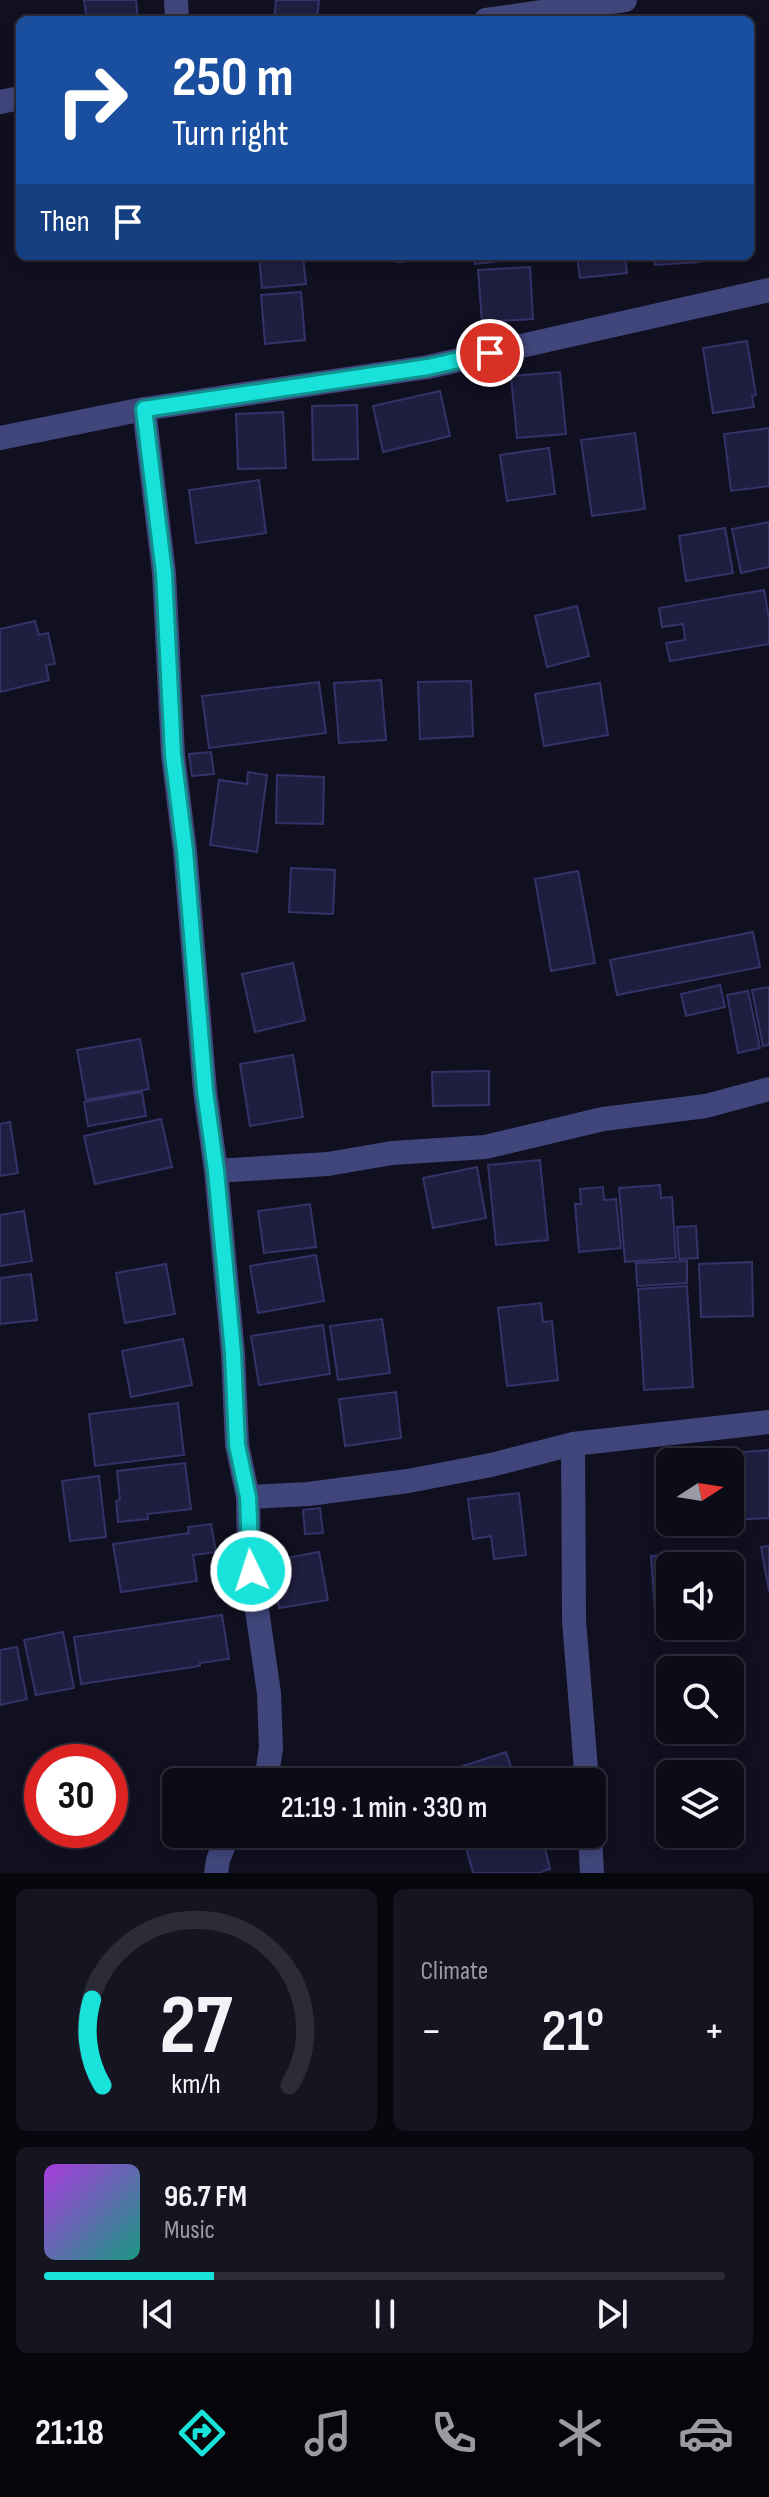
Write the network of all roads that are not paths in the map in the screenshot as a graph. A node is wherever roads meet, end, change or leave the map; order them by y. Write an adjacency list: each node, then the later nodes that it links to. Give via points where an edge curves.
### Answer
1 (625, 0): 2 (street)
2 (495, 12)
3 (769, 290): 4 (street, via 428,367)
4 (144, 409): 5 (street); 7 (street, via 164,573 173,755)
5 (0, 438)
6 (769, 1089): 7 (street, via 706,1106 603,1119 485,1147)
7 (216, 1171): 10 (street, via 237,1445)
8 (769, 1422): 9 (street)
9 (573, 1444): 10 (street, via 408,1481); 12 (street, via 574,1620)
10 (248, 1497): 11 (street, via 249,1555 269,1693)
11 (268, 1768)
12 (586, 1768)
13 (223, 1848): 15 (street)
14 (591, 1848): 16 (street)
15 (216, 1873)
16 (592, 1873)

